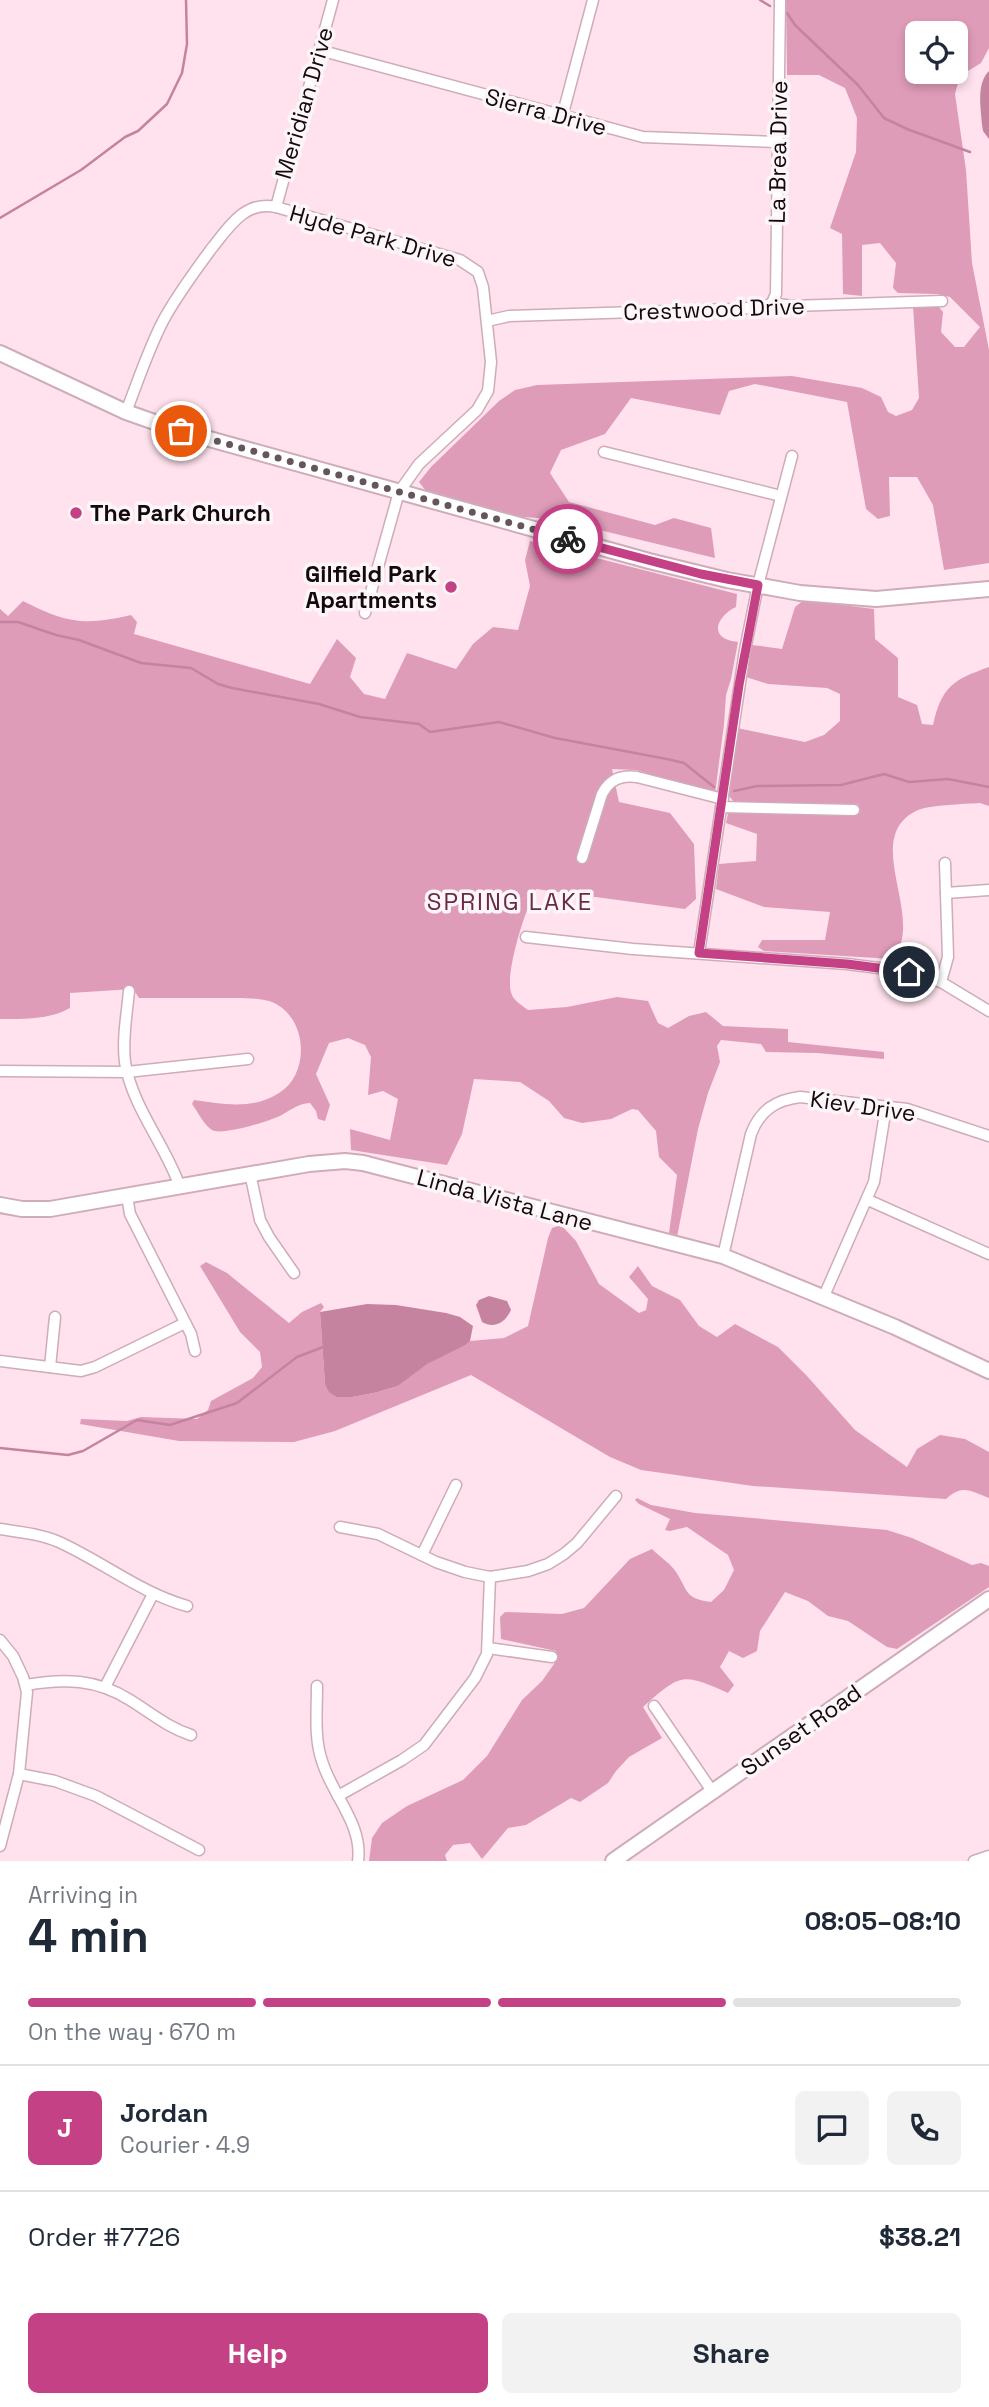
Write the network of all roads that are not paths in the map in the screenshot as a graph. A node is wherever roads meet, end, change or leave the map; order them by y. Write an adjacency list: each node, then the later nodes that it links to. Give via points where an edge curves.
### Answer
1 (333, 0): 4 (street, Meridian Drive)
2 (593, 0): 5 (street)
3 (780, 0): 6 (street, La Brea Drive)
4 (319, 50): 5 (street, Sierra Drive); 7 (street, Meridian Drive)
5 (562, 117): 6 (street, Sierra Drive, via 642,137)
6 (778, 142): 9 (street, La Brea Drive, via 776,294)
7 (276, 207): 10 (street, Hyde Park Drive, via 469,264 481,278); 12 (street, Hyde Park Drive, via 255,206 242,214 190,277 163,321)
8 (942, 301): 9 (street, Crestwood Drive)
9 (772, 303): 10 (street, Crestwood Drive, via 733,309 509,316)
10 (487, 321): 15 (street, Hyde Park Drive, via 491,373 482,403 412,472)
11 (0, 353): 12 (main road)
12 (126, 412): 15 (main road)
13 (604, 452): 16 (street)
14 (792, 456): 16 (street)
15 (399, 492): 17 (main road, via 649,561); 19 (street)
16 (781, 496): 17 (street)
17 (758, 585): 18 (main road, via 876,599); 20 (street)
18 (989, 589)
19 (365, 613)
20 (722, 803): 21 (street); 22 (street, via 637,777 615,779 602,794); 27 (street)
21 (854, 810)
22 (582, 858)
23 (945, 863): 25 (street)
24 (989, 890): 25 (street)
25 (946, 893): 28 (street, via 948,957)
26 (526, 937): 27 (street)
27 (699, 953): 28 (street, via 882,968)
28 (941, 982): 30 (street)
29 (129, 990): 33 (street, via 124,1045)
30 (989, 1011)
31 (248, 1059): 33 (street)
32 (0, 1070): 33 (street)
33 (127, 1072): 37 (street)
34 (886, 1107): 35 (street, Kiev Drive, via 923,1113); 39 (street, via 879,1162); 42 (street, Kiev Drive, via 800,1097 786,1098 759,1116)
35 (989, 1136)
36 (250, 1173): 37 (main road, Linda Vista Lane); 42 (main road, Linda Vista Lane, via 329,1162 363,1163); 43 (street, via 260,1220)
37 (180, 1186): 38 (main road, Linda Vista Lane)
38 (127, 1196): 40 (main road, Linda Vista Lane, via 50,1209); 46 (street, via 131,1214)
39 (868, 1200): 41 (street); 44 (street)
40 (0, 1205)
41 (989, 1254)
42 (723, 1256): 44 (main road, Linda Vista Lane)
43 (294, 1273)
44 (824, 1296): 50 (main road, Linda Vista Lane)
45 (55, 1317): 49 (street)
46 (185, 1323): 47 (street); 49 (street, via 95,1367 81,1371)
47 (195, 1351)
48 (0, 1361): 49 (street)
49 (50, 1367)
50 (989, 1371)
51 (456, 1485): 55 (street)
52 (616, 1496): 56 (street, via 577,1543 548,1564)
53 (340, 1527): 55 (street, via 378,1534)
54 (0, 1529): 57 (street, via 58,1542)
55 (422, 1555): 56 (street)
56 (490, 1577): 61 (street)
57 (153, 1594): 59 (street); 64 (street)
58 (989, 1599): 69 (main road, Sunset Road)
59 (187, 1606)
60 (0, 1640): 63 (street)
61 (488, 1648): 62 (street); 70 (street, via 475,1678 424,1745)
62 (552, 1657)
63 (26, 1685): 64 (street, via 67,1679); 68 (street)
64 (105, 1686): 67 (street)
65 (317, 1686): 70 (street, via 321,1759)
66 (654, 1706): 69 (street)
67 (191, 1735)
68 (19, 1774): 71 (street); 72 (street, via 96,1796)
69 (712, 1791): 75 (main road, Sunset Road)
70 (338, 1796): 74 (street, via 359,1841)
71 (0, 1846)
72 (199, 1850)
73 (989, 1856): 76 (street)
74 (358, 1861)
75 (613, 1861)
76 (974, 1861)

